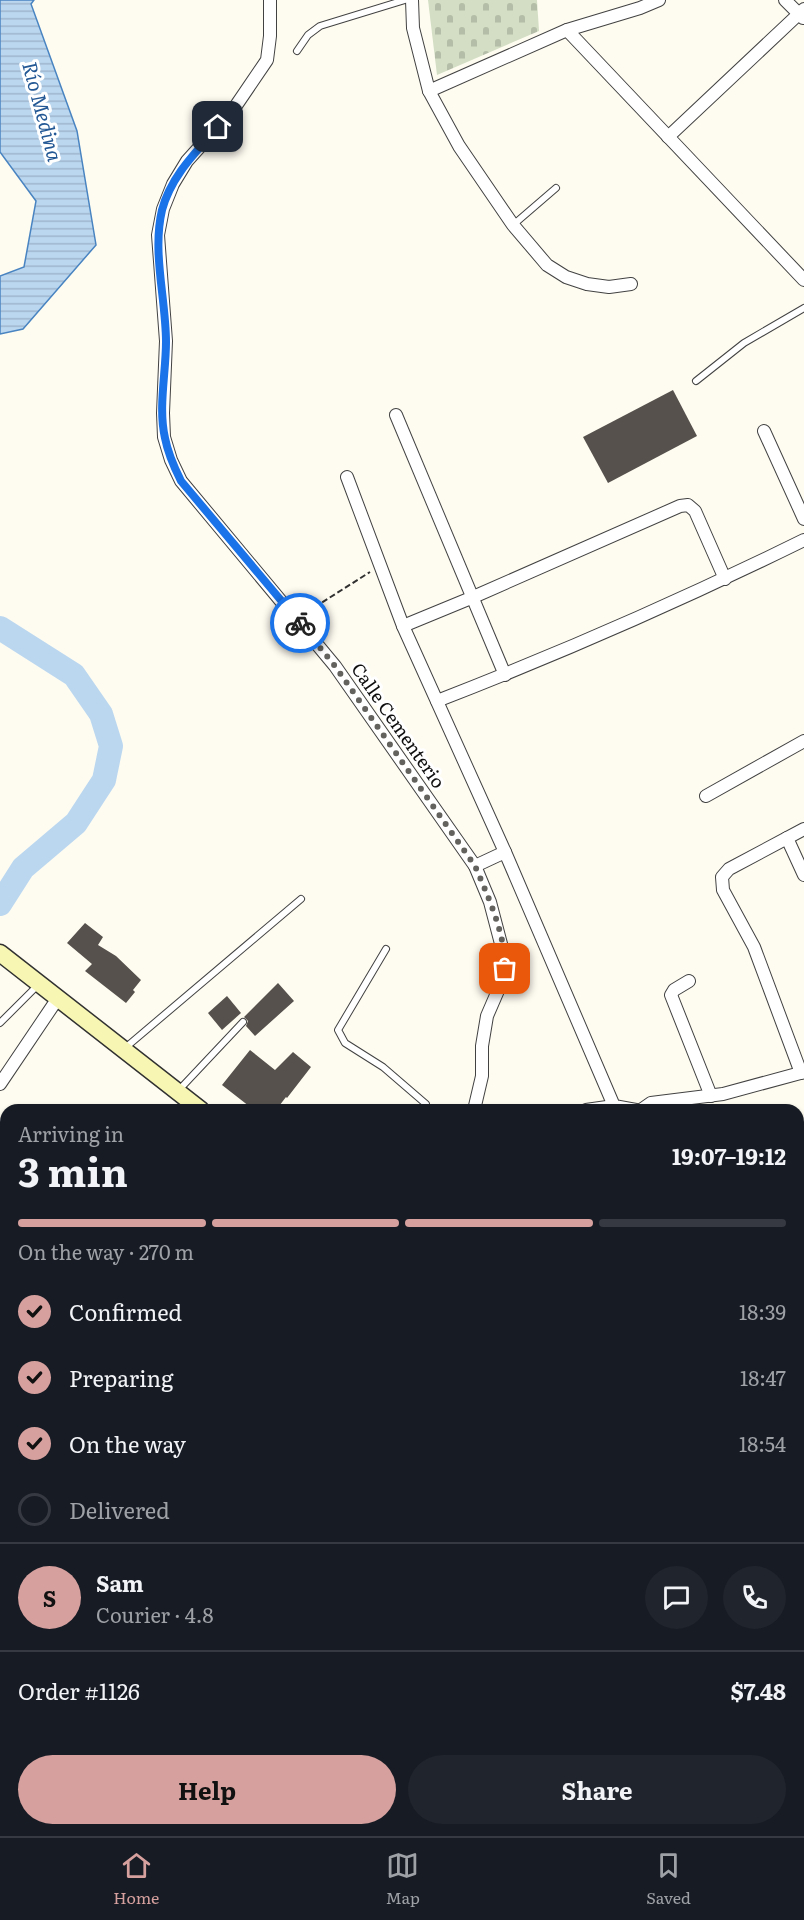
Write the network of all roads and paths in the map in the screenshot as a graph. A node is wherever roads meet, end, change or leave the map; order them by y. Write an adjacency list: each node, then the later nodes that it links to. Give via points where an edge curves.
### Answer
1 (270, 0): 25 (street, Calle Cementerio, via 267,60 233,110 188,161 163,209 158,235 166,341 164,437 181,481)
2 (405, 0): 8 (lane, via 320,26)
3 (412, 0): 9 (street, via 413,28)
4 (659, 0): 7 (street)
5 (785, 0): 6 (street)
6 (802, 14): 10 (street)
7 (567, 30): 9 (street); 10 (street)
8 (297, 51)
9 (429, 91): 12 (street, via 459,146)
10 (668, 137): 13 (street)
11 (556, 188): 12 (lane)
12 (513, 225): 14 (street, via 547,264 566,277 609,287)
13 (804, 280)
14 (631, 284)
15 (804, 308): 16 (lane, via 744,343)
16 (696, 381)
17 (396, 415): 24 (street)
18 (764, 431): 20 (street)
19 (347, 477): 22 (street)
20 (804, 519)
21 (804, 540): 23 (street)
22 (380, 566): 25 (path); 26 (street)
23 (725, 579): 24 (street, via 695,511 688,505); 27 (street)
24 (471, 598): 26 (street); 27 (street)
25 (296, 619): 34 (street, Calle Cementerio, via 335,666)
26 (403, 626): 28 (street)
27 (505, 675): 28 (street)
28 (437, 701): 33 (street)
29 (804, 741): 30 (street)
30 (706, 796)
31 (804, 829): 32 (street)
32 (787, 838): 35 (street); 45 (street, via 729,869 722,877 723,890 754,947)
33 (505, 852): 34 (street); 52 (street)
34 (475, 866): 51 (street, Calle Cementerio, via 506,959 503,979 487,1016)
35 (804, 875)
36 (301, 899): 44 (lane)
37 (386, 949): 50 (lane, via 338,1030 345,1043 383,1067)
38 (0, 953): 40 (main road)
39 (689, 981): 48 (street, via 671,995)
40 (40, 983): 41 (main road); 43 (lane)
41 (58, 998): 44 (main road); 46 (street)
42 (243, 1022): 47 (lane)
43 (0, 1023)
44 (124, 1049): 47 (main road)
45 (803, 1073): 48 (street)
46 (0, 1084)
47 (177, 1091): 49 (main road)
48 (711, 1096): 53 (street)
49 (193, 1104)
50 (426, 1104)
51 (475, 1104)
52 (613, 1104)
53 (650, 1104)

